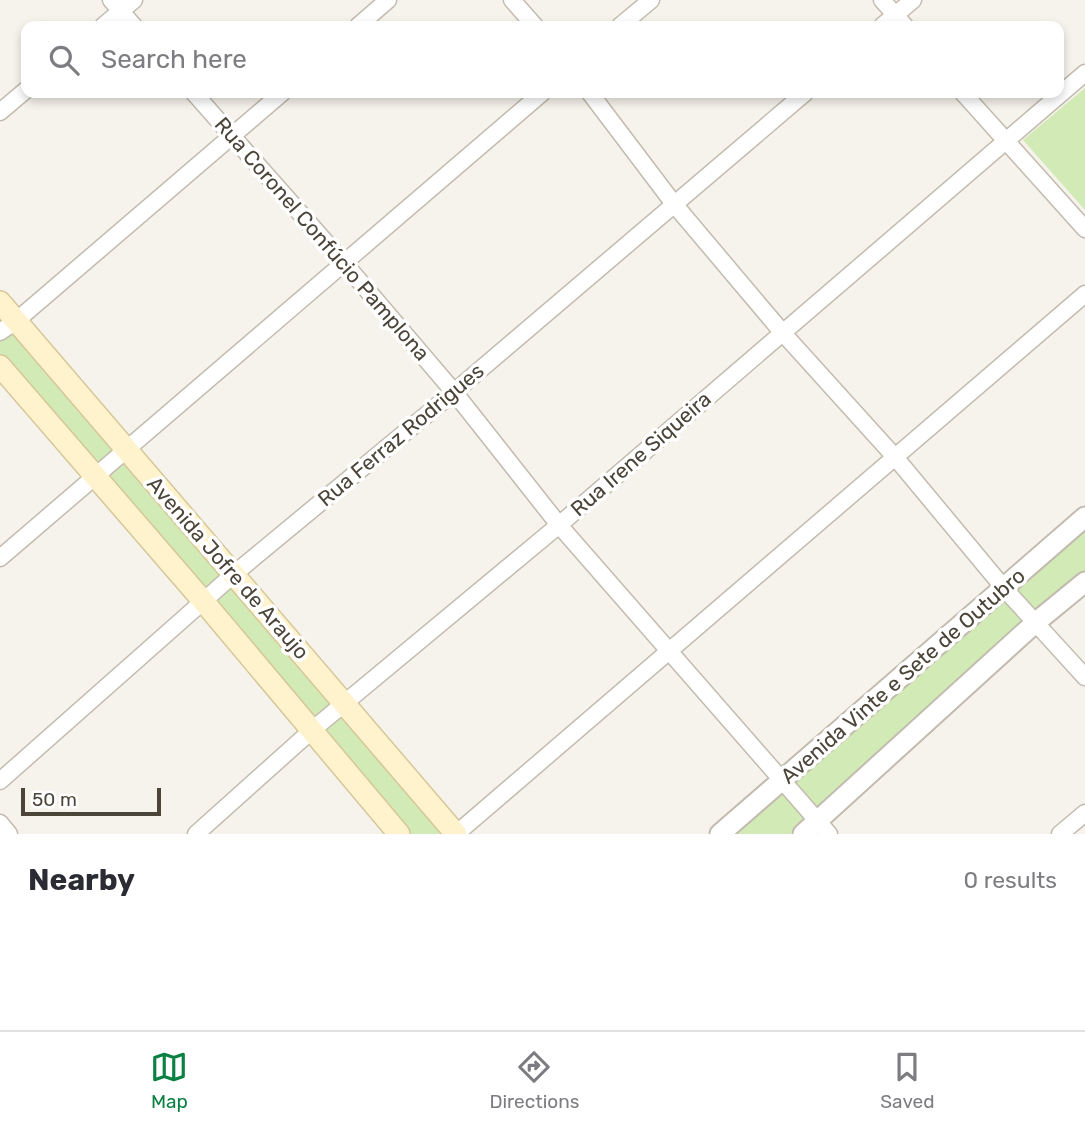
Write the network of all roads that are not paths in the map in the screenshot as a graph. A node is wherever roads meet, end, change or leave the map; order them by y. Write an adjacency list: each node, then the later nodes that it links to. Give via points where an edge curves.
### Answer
1 (134, 0): 7 (street)
2 (388, 0): 10 (street)
3 (512, 0): 11 (street)
4 (651, 0): 12 (street)
5 (882, 0): 13 (street)
6 (913, 0): 13 (street)
7 (116, 6): 8 (street); 9 (street)
8 (106, 21)
9 (130, 21)
10 (364, 21)
11 (531, 21)
12 (626, 21)
13 (900, 21)
14 (1085, 73): 15 (street, Rua Irene Siqueira)
15 (1064, 91)
16 (21, 94): 24 (street)
17 (199, 98): 25 (street, Rua Coronel Confúcio Pamplona)
18 (276, 98): 25 (street)
19 (536, 98): 29 (street)
20 (594, 98): 27 (street)
21 (798, 98): 27 (street, Rua Ferraz Rodrigues)
22 (967, 98): 26 (street)
23 (1055, 98): 26 (street, Rua Irene Siqueira)
24 (0, 112)
25 (233, 136): 29 (street, Rua Coronel Confúcio Pamplona); 32 (street)
26 (1004, 141): 28 (street); 33 (street, Rua Irene Siqueira)
27 (674, 204): 33 (street); 35 (street, Rua Ferraz Rodrigues)
28 (1085, 229)
29 (345, 264): 35 (street, Rua Coronel Confúcio Pamplona); 36 (street)
30 (1085, 294): 37 (street)
31 (0, 302): 32 (main road, Avenida Jofre de Araujo)
32 (8, 327): 36 (main road, Avenida Jofre de Araujo)
33 (782, 332): 37 (street); 40 (street, Rua Irene Siqueira)
34 (0, 366): 38 (main road, Avenida Jofre de Araujo)
35 (453, 392): 40 (street, Rua Coronel Confúcio Pamplona); 42 (street, Rua Ferraz Rodrigues)
36 (126, 449): 38 (street); 42 (main road, Avenida Jofre de Araujo)
37 (895, 457): 44 (street); 47 (street)
38 (94, 477): 41 (street); 45 (main road, Avenida Jofre de Araujo)
39 (1085, 517): 44 (street, Avenida Vinte e Sete de Outubro)
40 (559, 525): 47 (street, Rua Coronel Confúcio Pamplona); 49 (street, Rua Irene Siqueira)
41 (0, 558)
42 (234, 574): 45 (street, Rua Ferraz Rodrigues); 49 (main road, Avenida Jofre de Araujo)
43 (1085, 582): 46 (street)
44 (1003, 587): 46 (street); 52 (street, Avenida Vinte e Sete de Outubro)
45 (204, 602): 50 (main road, Avenida Jofre de Araujo); 51 (street, Rua Ferraz Rodrigues)
46 (1035, 623): 48 (street); 55 (street)
47 (668, 650): 52 (street, Rua Coronel Confúcio Pamplona); 59 (street)
48 (1085, 677)
49 (344, 703): 50 (street, Rua Irene Siqueira); 59 (main road, Avenida Jofre de Araujo)
50 (311, 731): 57 (street, Rua Irene Siqueira); 58 (main road, Avenida Jofre de Araujo)
51 (0, 781)
52 (783, 782): 55 (street, Rua Coronel Confúcio Pamplona); 60 (street, Avenida Vinte e Sete de Outubro)
53 (1085, 813): 61 (street)
54 (0, 823): 56 (street)
55 (817, 830)
56 (9, 834)
57 (197, 834)
58 (399, 834)
59 (456, 834)
60 (720, 834)
61 (1060, 834)

